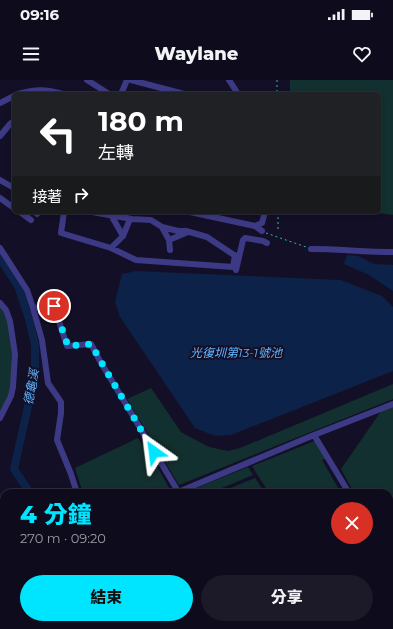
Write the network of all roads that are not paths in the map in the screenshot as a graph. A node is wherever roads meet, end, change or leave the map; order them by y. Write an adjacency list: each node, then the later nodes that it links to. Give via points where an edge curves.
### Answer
1 (87, 80): 7 (street)
2 (127, 80): 8 (street)
3 (131, 80): 9 (street)
4 (229, 80): 10 (street)
5 (28, 92): 6 (street)
6 (56, 92)
7 (107, 92)
8 (122, 92)
9 (176, 92)
10 (237, 92)
11 (12, 97): 12 (street)
12 (0, 103)
13 (12, 122): 14 (street)
14 (3, 128): 15 (street)
15 (0, 136)
16 (0, 180): 17 (street)
17 (12, 187)
18 (0, 198): 19 (street)
19 (12, 207)
20 (23, 214): 27 (street)
21 (64, 214): 34 (street, via 61,233)
22 (102, 214): 25 (street)
23 (199, 214): 28 (street)
24 (265, 214): 28 (street, via 262,223)
25 (111, 216): 26 (street); 31 (street)
26 (130, 219): 29 (street, via 151,220); 31 (street)
27 (31, 220)
28 (255, 226): 38 (street, via 264,230 265,242 245,238)
29 (162, 227): 30 (street); 32 (street)
30 (189, 231): 32 (street); 38 (street, via 207,236)
31 (123, 236): 34 (street)
32 (169, 240): 36 (street)
33 (0, 248): 41 (street, via 27,290)
34 (111, 248): 38 (street, via 136,260 233,267)
35 (311, 249): 37 (street)
36 (170, 250)
37 (393, 252)
38 (237, 256): 39 (street)
39 (236, 270)
40 (0, 303): 43 (street, via 10,321 15,354 11,396)
41 (33, 308): 45 (street, via 42,340 48,383 60,402 57,440); 46 (street, via 54,306 68,346 91,344)
42 (393, 404): 44 (street)
43 (0, 418)
44 (314, 435): 47 (street); 48 (street)
45 (76, 489)
46 (175, 489)
47 (184, 489)
48 (347, 489)

